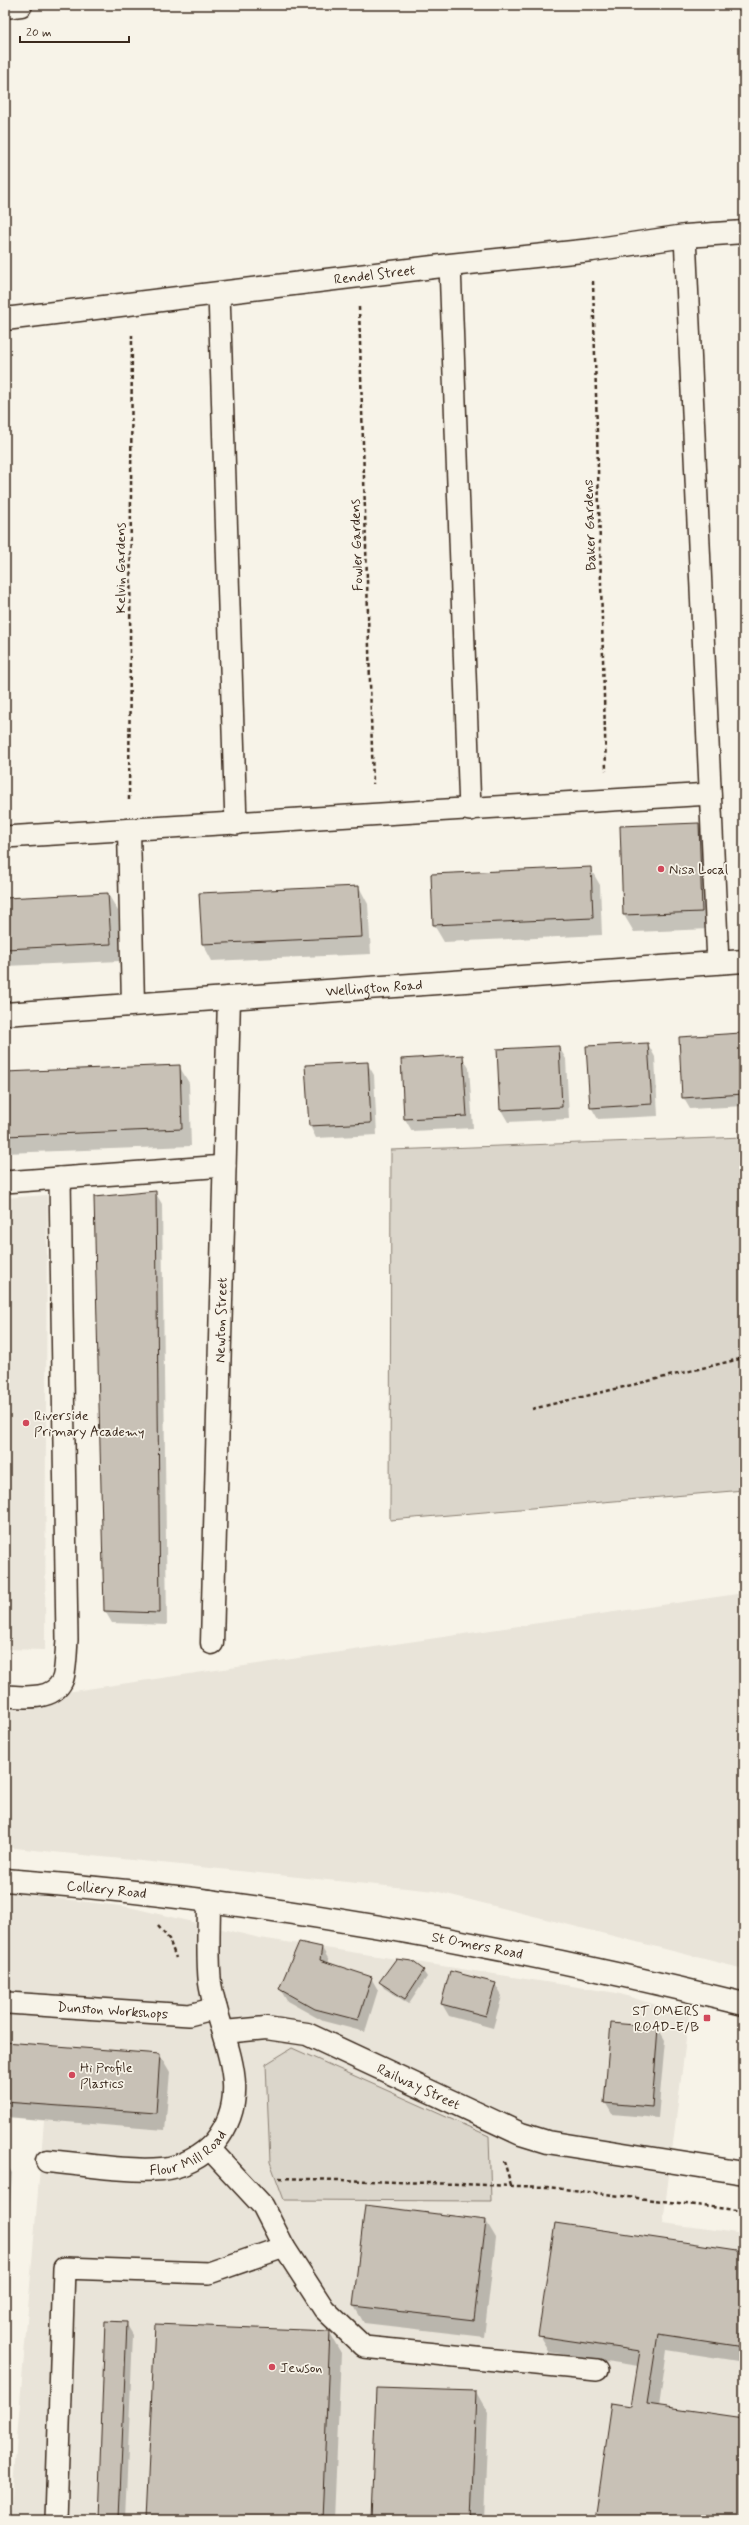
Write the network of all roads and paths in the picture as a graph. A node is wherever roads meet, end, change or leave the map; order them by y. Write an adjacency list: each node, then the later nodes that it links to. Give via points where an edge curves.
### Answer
1 (21, 5): 2 (street)
2 (5, 7)
3 (744, 232): 4 (street, Rendel Street)
4 (685, 236): 5 (street, Rendel Street); 11 (lane)
5 (592, 250): 6 (street, Rendel Street); 12 (path, Baker Gardens)
6 (450, 265): 7 (street, Rendel Street); 13 (lane)
7 (358, 276): 8 (street, Rendel Street); 14 (path, Fowler Gardens)
8 (219, 293): 9 (street, Rendel Street); 15 (lane)
9 (132, 305): 10 (street, Rendel Street); 16 (path, Kelvin Gardens)
10 (5, 319)
11 (710, 794): 12 (lane); 19 (lane)
12 (607, 800): 13 (lane)
13 (470, 810): 14 (lane)
14 (374, 814): 15 (lane)
15 (236, 824): 16 (lane)
16 (129, 830): 17 (lane); 21 (street)
17 (5, 838)
18 (744, 961): 19 (street, Wellington Road)
19 (718, 963): 20 (street, Wellington Road)
20 (229, 998): 21 (street, Wellington Road); 23 (street, Newton Street)
21 (133, 1004): 22 (street, Wellington Road)
22 (5, 1014)
23 (224, 1166): 24 (lane); 28 (street, Newton Street)
24 (60, 1178): 25 (lane); 29 (lane, via 67,1640 62,1681 49,1693 32,1698)
25 (5, 1182)
26 (744, 1358): 27 (path)
27 (532, 1409)
28 (212, 1643)
29 (5, 1696)
30 (5, 1880): 31 (street, Colliery Road)
31 (209, 1901): 35 (street, St Omers Road, via 332,1917 513,1951); 36 (street, via 208,1962)
32 (155, 1923): 33 (path, via 169,1939)
33 (178, 1963)
34 (8, 2003): 36 (lane, Dunston Workshops, via 189,2015)
35 (744, 2004)
36 (216, 2008): 37 (street)
37 (224, 2032): 38 (street, Flour Mill Road, via 233,2075 232,2110 226,2125); 40 (street, Railway Street, via 266,2028 307,2034 521,2134 547,2142)
38 (209, 2148): 39 (street, Flour Mill Road, via 181,2165 163,2169); 43 (lane, via 263,2206)
39 (47, 2161)
40 (744, 2173)
41 (278, 2178): 42 (path, via 547,2188)
42 (744, 2211)
43 (284, 2247): 44 (lane, via 324,2308 364,2347); 45 (lane, via 209,2272 64,2268)
44 (597, 2370)
45 (56, 2520)

